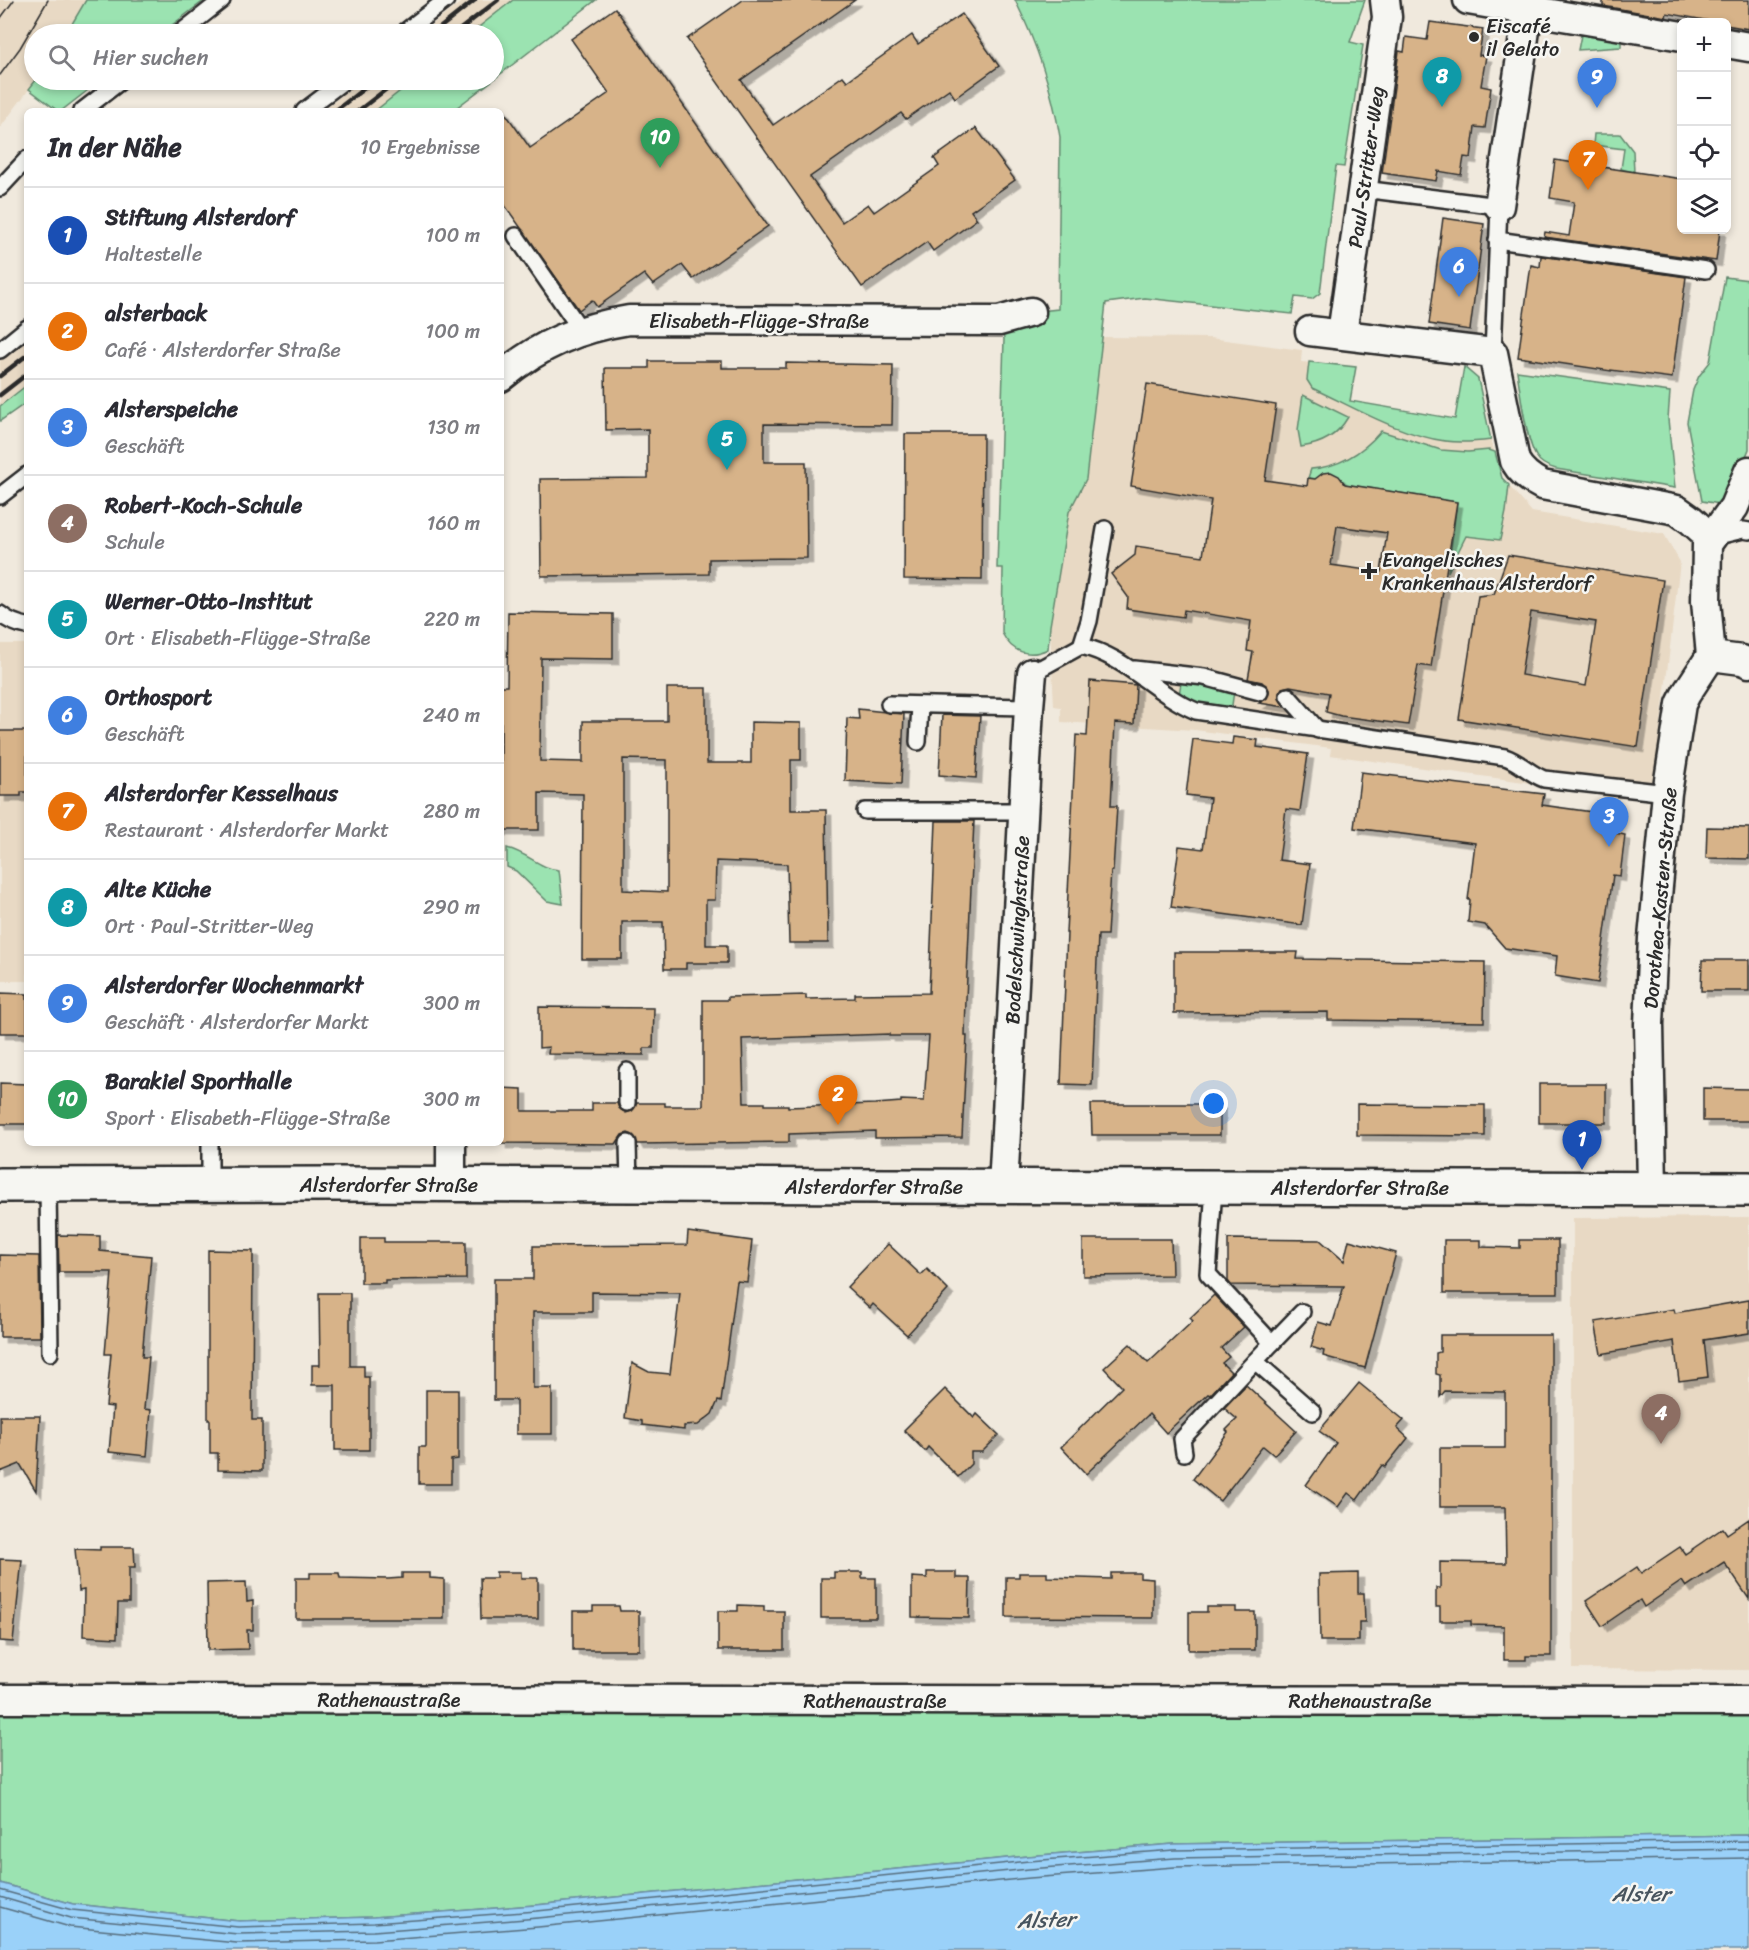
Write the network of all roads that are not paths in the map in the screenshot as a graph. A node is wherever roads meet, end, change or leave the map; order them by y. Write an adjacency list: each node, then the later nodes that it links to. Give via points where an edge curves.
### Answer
1 (222, 0): 6 (lane)
2 (446, 0): 7 (lane)
3 (1385, 0): 17 (street, Paul-Stritter-Weg, via 1388,17)
4 (1468, 0): 5 (street)
5 (1528, 10): 8 (street); 18 (street)
6 (192, 24)
7 (415, 24)
8 (1677, 35)
9 (1731, 44): 10 (street)
10 (1749, 47)
11 (109, 90): 13 (lane)
12 (332, 90): 14 (lane)
13 (86, 108)
14 (308, 108)
15 (24, 162): 16 (lane)
16 (0, 188)
17 (1363, 189): 18 (lane); 26 (street, Paul-Stritter-Weg)
18 (1499, 206): 20 (lane)
19 (516, 236): 24 (lane)
20 (1497, 240): 21 (lane); 28 (lane)
21 (1706, 270)
22 (1031, 312): 24 (street, Elisabeth-Flügge-Straße, via 999,321 629,320)
23 (24, 330): 27 (lane)
24 (581, 330): 29 (street, Elisabeth-Flügge-Straße, via 539,350)
25 (1310, 331): 26 (street)
26 (1342, 334): 28 (street)
27 (0, 350)
28 (1493, 353): 35 (street, via 1519,469 1542,485 1677,510)
29 (504, 375)
30 (1749, 471): 35 (street, via 1734,507)
31 (24, 477): 32 (lane)
32 (0, 496)
33 (1106, 529): 38 (lane)
34 (1749, 531): 35 (lane)
35 (1711, 538): 39 (street, via 1706,550 1706,601)
36 (0, 614): 37 (lane)
37 (24, 626)
38 (1081, 646): 41 (lane, via 1098,650); 42 (lane)
39 (1711, 656): 40 (street); 50 (street, Dorothea-Kasten-Straße, via 1681,704)
40 (1749, 663)
41 (1132, 669): 43 (lane, via 1204,677); 48 (lane, via 1179,704 1196,711)
42 (1032, 673): 47 (street, Bodelschwinghstraße)
43 (1260, 692)
44 (1288, 696): 48 (lane)
45 (889, 704): 46 (lane)
46 (920, 705): 47 (lane); 49 (lane)
47 (1029, 707): 52 (street, Bodelschwinghstraße)
48 (1318, 730): 50 (lane, via 1505,756 1544,779)
49 (918, 742)
50 (1667, 793): 65 (street, Dorothea-Kasten-Straße, via 1650,986)
51 (865, 811): 52 (lane)
52 (1024, 811): 63 (street, Bodelschwinghstraße)
53 (627, 1071): 54 (lane)
54 (627, 1104)
55 (628, 1143): 62 (lane)
56 (210, 1146): 60 (lane)
57 (451, 1146): 61 (street)
58 (0, 1185): 59 (street, Alsterdorfer Straße)
59 (48, 1185): 60 (street, Alsterdorfer Straße); 69 (lane)
60 (210, 1185): 61 (street, Alsterdorfer Straße)
61 (451, 1185): 62 (street, Alsterdorfer Straße)
62 (629, 1186): 63 (street, Alsterdorfer Straße)
63 (1003, 1187): 64 (street, Alsterdorfer Straße)
64 (1214, 1188): 65 (street, Alsterdorfer Straße); 68 (lane, via 1208,1274)
65 (1652, 1189): 66 (street, Alsterdorfer Straße)
66 (1749, 1189)
67 (1302, 1312): 68 (lane)
68 (1272, 1343): 70 (lane)
69 (50, 1353)
70 (1255, 1361): 71 (lane); 72 (lane, via 1182,1438)
71 (1313, 1412)
72 (1184, 1453)
73 (0, 1699): 74 (street, Rathenaustraße)
74 (1749, 1701)

